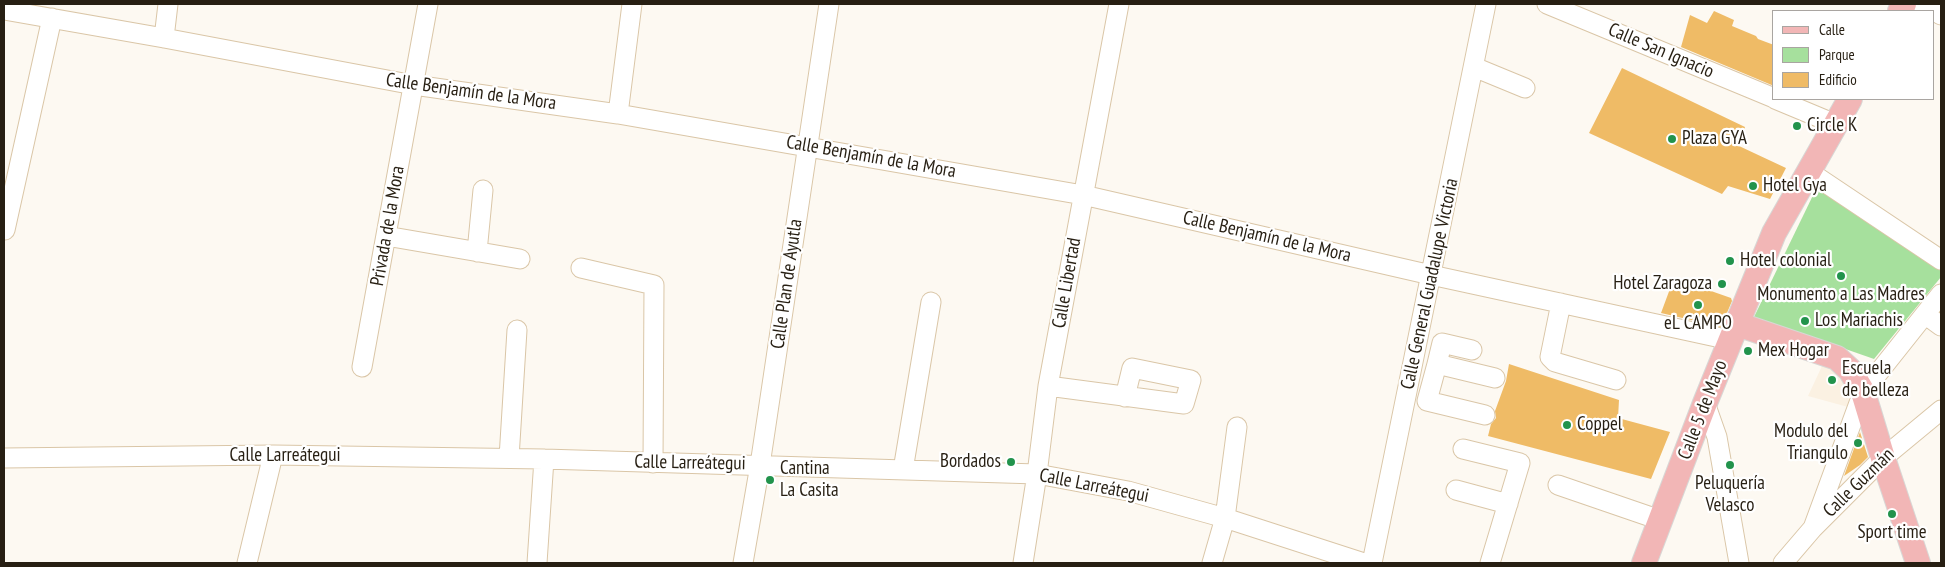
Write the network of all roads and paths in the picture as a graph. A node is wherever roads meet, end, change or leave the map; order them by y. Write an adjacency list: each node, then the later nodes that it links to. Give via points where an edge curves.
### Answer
1 (168, 4): 10 (street)
2 (428, 4): 12 (street, Privada de la Mora)
3 (632, 4): 17 (street)
4 (828, 4): 19 (street, Calle Plan de Ayutla)
5 (1119, 4): 22 (street, Calle Libertad)
6 (1486, 4): 11 (street, Calle General Guadalupe Victoria)
7 (1547, 4): 14 (street, Calle San Ignacio)
8 (4, 10): 9 (street, Calle Benjamín de la Mora)
9 (52, 18): 10 (street, Calle Benjamín de la Mora); 23 (street)
10 (164, 38): 12 (street, Calle Benjamín de la Mora)
11 (1474, 67): 13 (street); 29 (street, Calle General Guadalupe Victoria)
12 (414, 85): 17 (street, Calle Benjamín de la Mora); 24 (street, Privada de la Mora)
13 (1525, 88)
14 (1772, 97)
15 (1779, 100): 18 (street, Calle San Ignacio)
16 (1849, 100): 18 (main road, Calle 5 de Mayo)
17 (618, 114): 19 (street, Calle Benjamín de la Mora)
18 (1835, 124): 20 (main road, Calle 5 de Mayo)
19 (808, 145): 22 (street, Calle Benjamín de la Mora); 57 (street, Calle Plan de Ayutla)
20 (1808, 171): 27 (street); 36 (main road, Calle 5 de Mayo, via 1774,233)
21 (483, 190): 25 (street)
22 (1083, 195): 29 (street, Calle Benjamín de la Mora); 43 (street, Calle Libertad)
23 (5, 230)
24 (386, 236): 25 (street); 38 (street, Privada de la Mora)
25 (478, 252): 26 (street)
26 (520, 259)
27 (1941, 260)
28 (581, 268): 56 (street, via 654,285)
29 (1431, 275): 32 (street, Calle Benjamín de la Mora); 40 (street, Calle General Guadalupe Victoria)
30 (1941, 294): 33 (street)
31 (932, 302): 58 (street)
32 (1561, 303): 36 (street, Calle Benjamín de la Mora); 42 (street, via 1550,357 1555,362)
33 (1926, 315): 34 (street); 44 (street)
34 (1941, 326)
35 (517, 330): 53 (street)
36 (1734, 332): 44 (main road, via 1837,358 1850,370); 46 (main road, Calle 5 de Mayo)
37 (1472, 350): 39 (street, via 1442,343)
38 (362, 368)
39 (1435, 372): 40 (street); 41 (street); 48 (street, via 1427,401)
40 (1411, 374): 72 (street, Calle General Guadalupe Victoria)
41 (1495, 378)
42 (1616, 380)
43 (1048, 386): 45 (street); 59 (street, Calle Libertad)
44 (1863, 392): 54 (main road); 65 (street)
45 (1125, 397)
46 (1705, 403): 64 (main road, Calle 5 de Mayo); 75 (street, via 1717,437)
47 (1941, 410): 54 (street, Calle Guzmán)
48 (1485, 415)
49 (1237, 427): 63 (street)
50 (1463, 449): 62 (street, via 1520,462)
51 (273, 455): 52 (street, Calle Larreátegui); 53 (street, Calle Larreátegui); 66 (street)
52 (4, 458)
53 (509, 458): 55 (street, Calle Larreátegui)
54 (1883, 458): 65 (street, Calle Guzmán); 77 (main road)
55 (544, 459): 56 (street, Calle Larreátegui); 67 (street)
56 (653, 463): 57 (street, Calle Larreátegui)
57 (760, 465): 58 (street, Calle Larreátegui); 68 (street, Calle Plan de Ayutla)
58 (903, 470): 59 (street, Calle Larreátegui)
59 (1038, 474): 63 (street, Calle Larreátegui, via 1128,491); 69 (street, Calle Libertad)
60 (1558, 485): 64 (street)
61 (1456, 490): 62 (street)
62 (1508, 504): 73 (street)
63 (1225, 518): 70 (street); 71 (street, Calle Larreátegui)
64 (1660, 520): 74 (main road, Calle 5 de Mayo)
65 (1813, 528): 76 (street, Calle Guzmán)
66 (247, 563)
67 (537, 563)
68 (743, 563)
69 (1023, 563)
70 (1212, 563)
71 (1364, 563)
72 (1372, 563)
73 (1490, 563)
74 (1644, 563)
75 (1739, 563)
76 (1783, 563)
77 (1918, 563)

